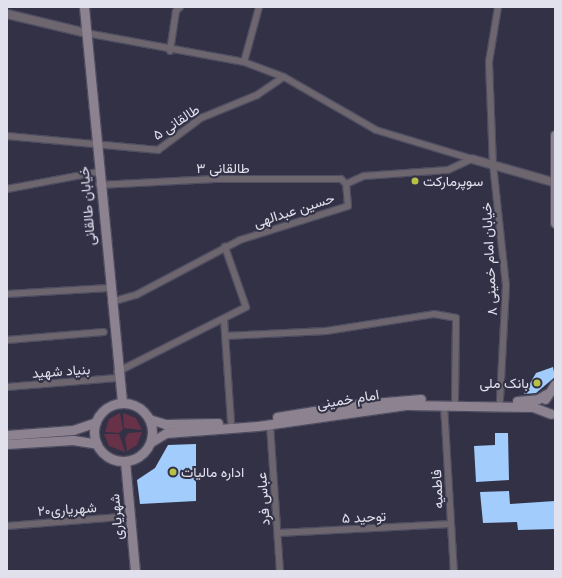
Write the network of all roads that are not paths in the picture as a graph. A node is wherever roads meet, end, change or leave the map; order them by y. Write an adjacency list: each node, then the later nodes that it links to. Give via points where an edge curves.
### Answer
1 (84, 7): 6 (main road, خیابان طالقانی)
2 (180, 7): 7 (street, via 176,11)
3 (258, 7): 8 (street)
4 (498, 7): 15 (street, خیابان امام خمینی ۸, via 489,62)
5 (7, 14): 6 (street)
6 (86, 33): 7 (street); 12 (main road, خیابان طالقانی)
7 (170, 51): 8 (street)
8 (244, 62): 9 (street)
9 (284, 77): 12 (street, طالقانی ۵, via 257,95 201,118 158,150); 13 (street, via 376,130)
10 (555, 135): 14 (main road)
11 (7, 136): 12 (street, طالقانی ۵)
12 (96, 144): 16 (main road, خیابان طالقانی)
13 (472, 159): 15 (street); 18 (street, حسین عبدالهی, via 448,170 364,176)
14 (555, 160): 17 (main road)
15 (493, 164): 17 (street); 35 (street, خیابان امام خمینی ۸, via 506,292)
16 (98, 172): 19 (main road, خیابان طالقانی); 20 (street)
17 (554, 182): 21 (main road)
18 (346, 184): 19 (street, طالقانی ۳, via 341,179 215,179); 22 (street, حسین عبدالهی, via 348,206)
19 (99, 185): 23 (main road, خیابان طالقانی)
20 (7, 189)
21 (555, 223)
22 (225, 247): 25 (street, حسین عبدالهی, via 136,295); 26 (street, via 246,307)
23 (109, 288): 24 (street); 25 (main road, خیابان طالقانی)
24 (7, 294)
25 (110, 302): 30 (main road, خیابان طالقانی)
26 (224, 319): 28 (street); 30 (street)
27 (104, 332): 29 (street)
28 (225, 336): 34 (street, via 326,331 434,314 456,318); 41 (street)
29 (7, 340)
30 (117, 375): 32 (street, بنیاد شهید); 36 (main road, خیابان طالقانی)
31 (555, 384): 33 (main road)
32 (7, 387)
33 (546, 394): 35 (main road, امام خمینی, via 538,400); 38 (main road, via 546,408)
34 (455, 400): 35 (main road, امام خمینی); 41 (main road, امام خمینی, via 406,399)
35 (500, 401)
36 (122, 403): 39 (main road, via 138,407); 40 (main road, via 101,412)
37 (444, 405): 38 (main road, امام خمینی, via 533,407); 42 (main road, امام خمینی, via 406,405); 49 (street, فاطمیه)
38 (553, 415)
39 (149, 419): 41 (main road, امام خمینی, via 165,424); 44 (main road)
40 (96, 422): 43 (main road, via 73,430); 46 (main road)
41 (231, 422)
42 (270, 424): 44 (main road, امام خمینی, via 166,433); 51 (street, عباس فرد)
43 (7, 435)
44 (151, 442): 47 (main road, via 136,458)
45 (7, 444): 46 (main road, via 73,440)
46 (97, 444): 47 (main road, via 104,453)
47 (125, 461): 48 (main road, شهریاری)
48 (130, 516): 50 (street, شهریاری۲۰); 52 (main road, شهریاری)
49 (451, 524): 51 (street, توحید ۵); 54 (street, فاطمیه)
50 (7, 526)
51 (278, 533): 53 (street, عباس فرد)
52 (135, 571)
53 (280, 571)
54 (454, 571)

